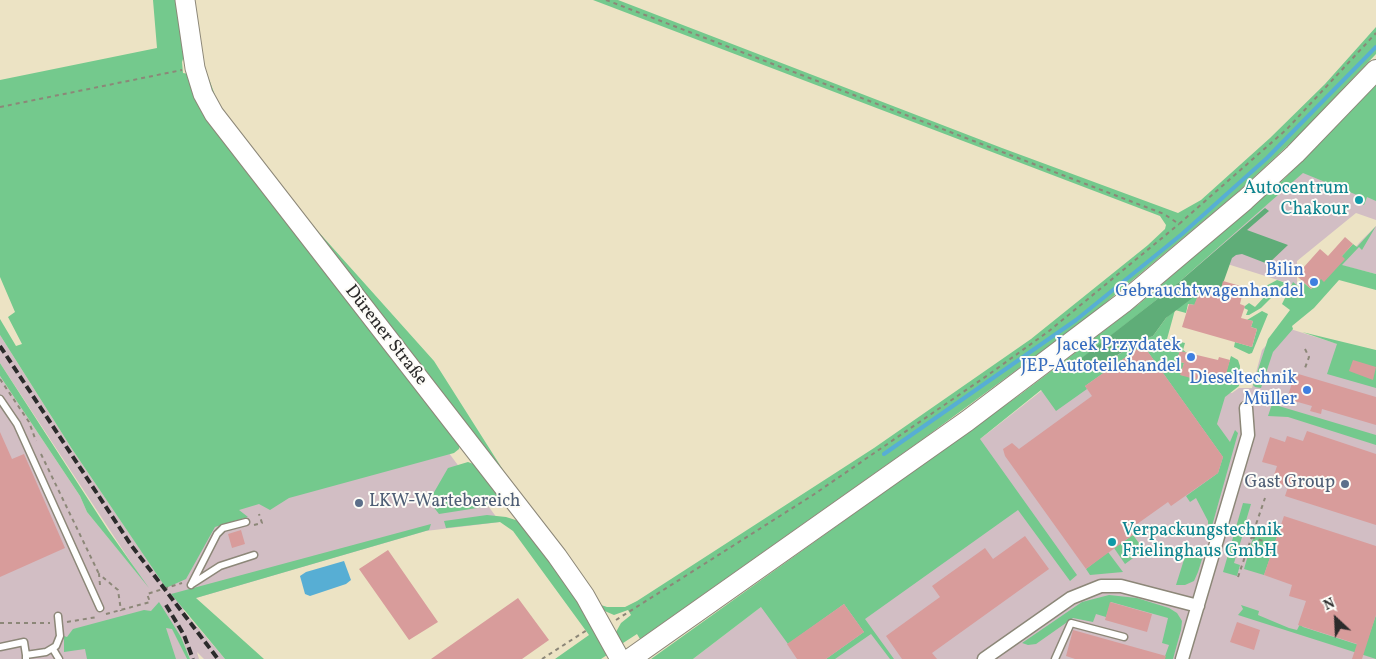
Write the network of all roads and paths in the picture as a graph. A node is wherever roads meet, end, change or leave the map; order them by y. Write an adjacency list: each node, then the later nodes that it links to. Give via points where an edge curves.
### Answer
1 (185, 0): 31 (street, Dürener Straße, via 195,68 203,94 214,114 557,556)
2 (606, 0): 7 (path, via 1164,214)
3 (1376, 33): 7 (path, via 1287,129)
4 (1376, 70): 35 (main road, via 1295,154 1123,303 967,421)
5 (180, 71): 6 (path)
6 (0, 107)
7 (1179, 224): 31 (path, via 1057,324 988,375 813,495)
8 (1304, 348): 9 (path, via 1309,357)
9 (1305, 368)
10 (0, 379): 13 (path, via 29,422)
11 (0, 398): 27 (lane, via 17,424)
12 (1246, 408): 26 (street, via 1248,435)
13 (37, 446)
14 (41, 454): 22 (path)
15 (1265, 498): 19 (path)
16 (259, 514): 18 (path, via 262,523)
17 (246, 522): 21 (lane, via 223,528 217,534 191,584 224,564)
18 (253, 525)
19 (1251, 537): 20 (path); 23 (path)
20 (1272, 544)
21 (254, 555)
22 (99, 574): 25 (path); 28 (path, via 118,590)
23 (1238, 576)
24 (187, 579): 28 (path, via 147,594 150,602)
25 (101, 590)
26 (1198, 606): 40 (street, via 1121,586 1096,588 1070,598); 42 (street)
27 (100, 608)
28 (121, 611): 29 (path)
29 (58, 619): 30 (path); 34 (lane, via 58,642)
30 (0, 623)
31 (596, 628): 38 (path); 39 (street, Dürener Straße)
32 (1124, 636): 41 (lane, via 1071,623)
33 (0, 647): 36 (lane, via 24,642)
34 (53, 649): 36 (lane); 37 (lane)
35 (638, 654)
36 (26, 657)
37 (59, 659)
38 (542, 659)
39 (620, 659)
40 (984, 659)
41 (1055, 659)
42 (1182, 659)

